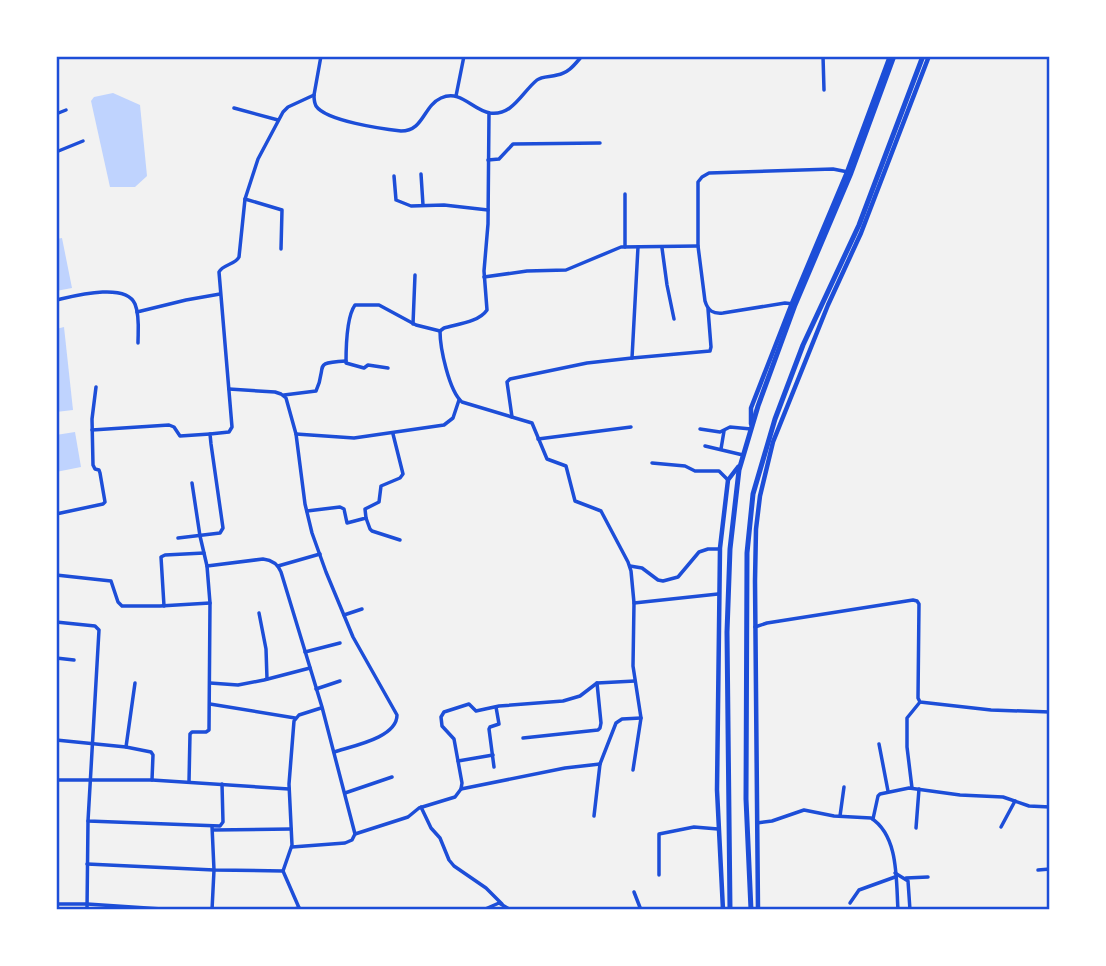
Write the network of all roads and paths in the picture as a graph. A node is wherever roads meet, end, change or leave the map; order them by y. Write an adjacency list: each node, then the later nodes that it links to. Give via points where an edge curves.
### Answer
1 (321, 56): 10 (street)
2 (464, 56): 11 (street)
3 (582, 56): 15 (street, via 566,72 538,79 506,110)
4 (823, 56): 9 (street)
5 (892, 56): 22 (highway)
6 (923, 56): 24 (highway)
7 (929, 56): 24 (street)
8 (1050, 72): 12 (street)
9 (824, 90)
10 (314, 95): 11 (street, via 318,108 335,117 401,131 415,128 438,99); 17 (street, via 288,107)
11 (456, 96): 15 (street)
12 (1050, 105)
13 (234, 108): 17 (street)
14 (66, 110): 16 (street)
15 (489, 113): 21 (street)
16 (56, 114)
17 (278, 120): 27 (street)
18 (83, 141): 20 (street)
19 (600, 143): 21 (street, via 515,144 499,159)
20 (56, 152)
21 (488, 160): 29 (street)
22 (849, 172): 30 (street, via 705,175 698,182); 39 (highway)
23 (421, 174): 28 (street)
24 (881, 175): 91 (street, via 774,442 756,529); 174 (highway, via 803,345 753,494 747,553 746,799)
25 (394, 176): 28 (street, via 396,200)
26 (625, 194): 31 (street)
27 (245, 199): 34 (street, via 282,210); 37 (street, via 239,257 219,270)
28 (423, 205): 29 (street)
29 (488, 210): 36 (street)
30 (698, 246): 33 (street); 40 (street)
31 (625, 247): 32 (street); 36 (street, via 566,270)
32 (638, 247): 33 (street); 46 (street)
33 (662, 248): 42 (street)
34 (281, 249)
35 (415, 275): 43 (street)
36 (484, 277): 44 (street, via 485,314)
37 (220, 294): 41 (street); 50 (street)
38 (56, 300): 41 (street, via 106,292 128,296)
39 (794, 304): 40 (street, via 723,313); 56 (highway)
40 (708, 309): 46 (street, via 710,351)
41 (137, 312): 45 (street)
42 (674, 319)
43 (413, 324): 44 (street); 47 (street, via 379,305 355,305)
44 (440, 331): 52 (street, via 447,371)
45 (138, 343)
46 (632, 358): 53 (street, via 508,380)
47 (346, 361): 48 (street, via 364,368); 51 (street, via 323,365 316,391)
48 (388, 369)
49 (96, 387): 57 (street)
50 (229, 389): 51 (street); 61 (street, via 232,427)
51 (284, 395): 59 (street)
52 (459, 400): 53 (street); 60 (street, via 453,418 444,425)
53 (512, 417): 62 (street, via 532,423)
54 (631, 427): 62 (street)
55 (700, 429): 58 (street)
56 (751, 429): 58 (street, via 730,427); 65 (highway)
57 (92, 430): 61 (street, via 169,425 180,436); 71 (street, via 93,465 100,473 105,502)
58 (724, 431): 64 (street)
59 (296, 434): 60 (street, via 347,439); 70 (street)
60 (393, 434): 72 (street, via 403,474 381,486 378,503 366,509)
61 (211, 435): 73 (street, via 223,528 220,533)
62 (538, 439): 81 (street, via 547,459 566,466 575,500 601,511)
63 (705, 446): 64 (street)
64 (721, 449): 65 (street)
65 (743, 455): 67 (highway)
66 (652, 463): 68 (street, via 719,471)
67 (740, 465): 68 (street); 173 (highway, via 727,632)
68 (728, 480): 76 (street)
69 (192, 483): 73 (street)
70 (307, 511): 72 (street, via 341,506 348,523); 78 (street)
71 (56, 514)
72 (366, 518): 75 (street, via 372,531)
73 (200, 536): 74 (street); 77 (street)
74 (178, 538)
75 (400, 540)
76 (720, 548): 81 (street, via 699,552 678,577 663,581); 83 (street)
77 (204, 553): 79 (street); 86 (street, via 161,557)
78 (320, 554): 80 (street); 89 (street)
79 (207, 566): 80 (street, via 262,559); 84 (street)
80 (278, 566): 93 (street)
81 (630, 566): 85 (street)
82 (56, 575): 86 (street, via 111,581 122,606)
83 (718, 594): 85 (street); 147 (street)
84 (210, 603): 86 (street); 101 (street)
85 (634, 603): 99 (street)
86 (164, 606)
87 (362, 609): 89 (street)
88 (259, 613): 97 (street)
89 (344, 615): 116 (street, via 397,718 380,737)
90 (56, 622): 113 (street, via 95,625 99,630)
91 (755, 627): 104 (street, via 917,601); 142 (street)
92 (340, 643): 93 (street)
93 (305, 652): 96 (street)
94 (56, 658): 95 (street)
95 (75, 660)
96 (310, 668): 97 (street); 103 (street)
97 (267, 679): 101 (street, via 233,686)
98 (340, 681): 103 (street)
99 (635, 681): 102 (street); 109 (street)
100 (135, 682): 115 (street)
101 (210, 683): 105 (street)
102 (597, 683): 106 (street, via 563,701); 111 (street, via 598,730)
103 (316, 689): 107 (street)
104 (920, 702): 108 (street); 129 (street, via 907,718)
105 (210, 704): 110 (street); 126 (street, via 208,731 190,734)
106 (496, 706): 117 (street, via 499,724 489,729); 118 (street, via 475,711 469,704 442,713 442,726 454,739)
107 (322, 707): 110 (street); 116 (street)
108 (1050, 712)
109 (641, 718): 119 (street, via 617,723); 121 (street)
110 (295, 719): 130 (street)
111 (523, 738)
112 (56, 740): 113 (street)
113 (92, 744): 115 (street); 124 (street)
114 (879, 744): 133 (street)
115 (126, 747): 125 (street, via 152,752)
116 (334, 752): 134 (street)
117 (493, 755): 118 (street); 120 (street)
118 (458, 761): 131 (street)
119 (600, 764): 131 (street); 138 (street)
120 (494, 767)
121 (633, 770)
122 (392, 777): 134 (street)
123 (56, 780): 124 (street)
124 (90, 780): 125 (street); 141 (street)
125 (152, 780): 126 (street)
126 (189, 782): 127 (street)
127 (222, 784): 130 (street); 144 (street, via 223,822)
128 (844, 788): 139 (street)
129 (912, 788): 132 (street); 133 (street)
130 (289, 789): 146 (street)
131 (461, 789): 136 (street, via 455,797)
132 (919, 789): 135 (street); 145 (street)
133 (888, 791): 140 (street, via 878,796)
134 (345, 793): 148 (street)
135 (1015, 801): 137 (street); 143 (street)
136 (421, 807): 148 (street, via 410,816); 163 (street, via 454,866)
137 (1050, 807)
138 (594, 816)
139 (840, 816): 140 (street); 142 (street, via 804,810)
140 (873, 819): 156 (street, via 890,840)
141 (88, 821): 144 (street); 150 (street)
142 (757, 823): 175 (street)
143 (1001, 827)
144 (213, 828): 146 (street); 152 (street)
145 (916, 828)
146 (291, 829): 149 (street)
147 (719, 829): 155 (street, via 696,827 659,834); 172 (street)
148 (355, 834): 149 (street, via 345,843)
149 (292, 847): 153 (street)
150 (87, 864): 152 (street); 162 (street)
151 (1050, 869): 154 (street)
152 (214, 870): 153 (street); 167 (street)
153 (283, 870): 164 (street)
154 (1038, 870)
155 (659, 875)
156 (895, 875): 158 (street); 160 (street, via 859,890); 176 (street)
157 (928, 877): 158 (street)
158 (906, 878): 177 (street)
159 (634, 892): 171 (street)
160 (850, 903)
161 (56, 904): 162 (street)
162 (88, 904): 165 (street); 166 (street)
163 (502, 904): 169 (street); 170 (street)
164 (299, 909): 168 (street)
165 (87, 910)
166 (177, 910)
167 (212, 910)
168 (289, 910)
169 (483, 910)
170 (510, 910)
171 (640, 910)
172 (723, 910)
173 (730, 910)
174 (751, 910)
175 (758, 910)
176 (898, 910)
177 (910, 910)

